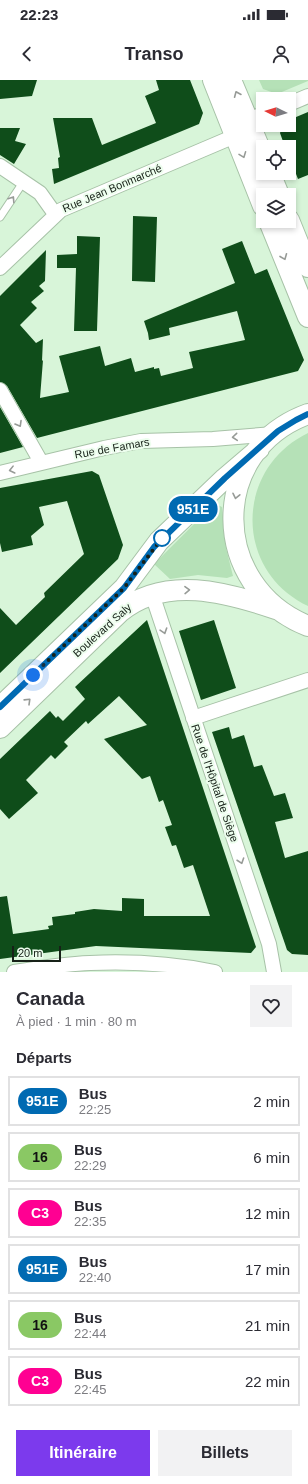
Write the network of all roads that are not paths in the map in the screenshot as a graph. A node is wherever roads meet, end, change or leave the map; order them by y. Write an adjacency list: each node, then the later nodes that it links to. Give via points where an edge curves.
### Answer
1 (214, 80): 6 (main road)
2 (231, 80): 5 (main road, one-way to 2)
3 (308, 96): 4 (street)
4 (296, 101)
5 (256, 117): 6 (street)
6 (235, 136): 9 (main road, one-way to 9); 10 (street, Rue Jean Bonmarché, via 72,204)
7 (0, 166): 8 (street)
8 (24, 181): 10 (street, via 40,192); 11 (lane, one-way to 8)
9 (256, 188)
10 (55, 214): 14 (street, Rue Jean Bonmarché)
11 (0, 217)
12 (272, 228): 16 (main road, one-way to 16)
13 (292, 228): 15 (main road)
14 (1, 264)
15 (308, 267)
16 (308, 317)
17 (0, 390): 21 (street, one-way to 21)
18 (308, 414): 19 (main road)
19 (274, 434): 20 (main road); 21 (street, Rue de Famars, one-way to 21, via 141,441)
20 (259, 449): 24 (main road, one-way to 24, via 247,466 239,486 234,511 234,532 238,553 248,577); 27 (main road, Boulevard Saly, via 159,541 124,588)
21 (41, 462): 22 (street, Rue de Famars, one-way to 22)
22 (0, 472)
23 (152, 594): 24 (main road, Boulevard Saly, one-way to 24, via 181,590 214,592 234,595); 28 (street, Rue de l'Hôpital de Siège, one-way to 28); 29 (main road, Boulevard Saly, one-way to 23, via 120,612 136,600)
24 (276, 609): 25 (main road)
25 (308, 626)
26 (308, 680): 28 (street)
27 (0, 707)
28 (193, 718): 33 (street, Rue de l'Hôpital de Siège, one-way to 33, via 269,944)
29 (0, 728)
30 (125, 967): 31 (street); 32 (street, via 76,964)
31 (207, 971)
32 (14, 972)
33 (274, 972)

